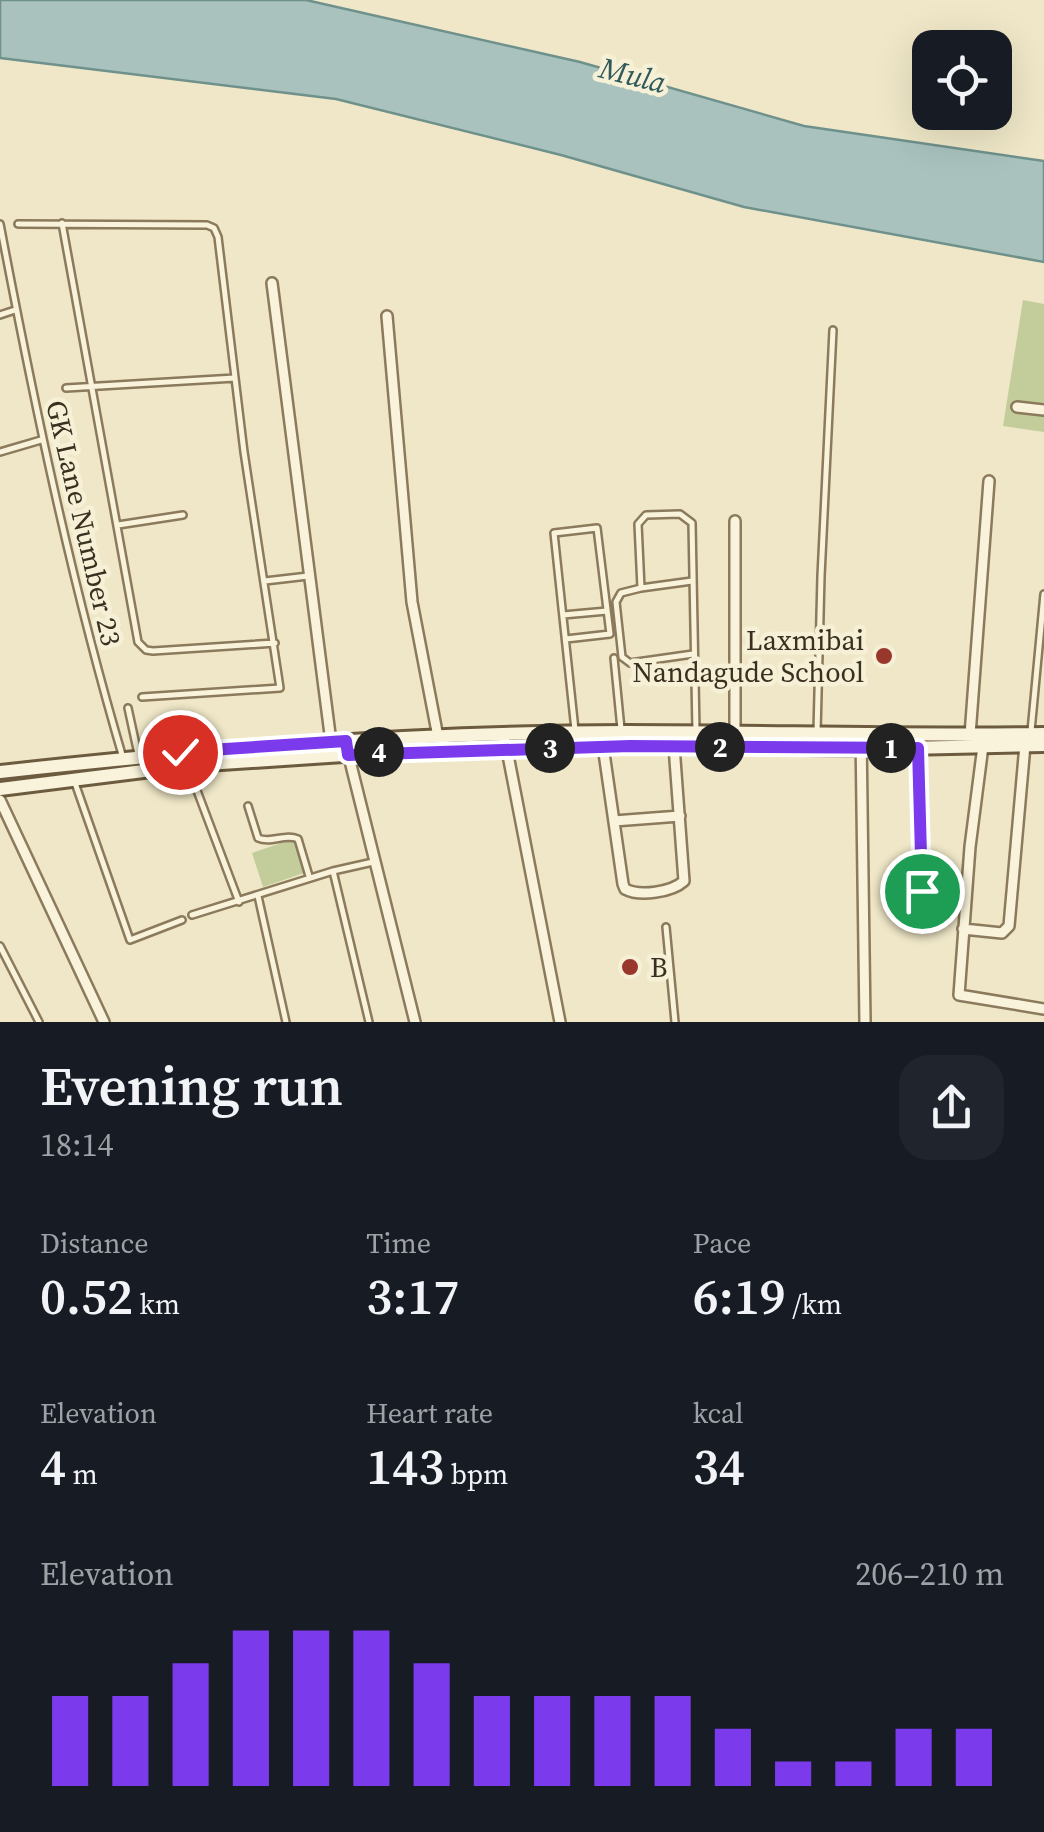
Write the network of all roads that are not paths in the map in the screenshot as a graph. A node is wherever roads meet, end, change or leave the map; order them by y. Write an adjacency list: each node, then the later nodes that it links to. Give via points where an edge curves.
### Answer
1 (62, 223): 3 (lane); 9 (lane, via 214,228); 10 (lane)
2 (0, 224): 5 (lane, GK Lane Number 23)
3 (18, 224)
4 (272, 283): 20 (street)
5 (15, 310): 6 (lane); 14 (lane, GK Lane Number 23)
6 (0, 315)
7 (386, 316): 39 (street, via 412,602)
8 (833, 330): 37 (lane)
9 (235, 378): 10 (lane); 21 (lane)
10 (90, 386): 11 (lane); 19 (lane)
11 (66, 388)
12 (1017, 407): 13 (street)
13 (1044, 410)
14 (42, 440): 15 (lane); 51 (lane, GK Lane Number 23)
15 (0, 452)
16 (989, 481): 38 (street)
17 (184, 515): 19 (lane)
18 (735, 521): 36 (street)
19 (118, 525): 28 (lane, via 141,647)
20 (310, 575): 21 (lane); 41 (street)
21 (265, 581): 28 (lane)
22 (692, 581): 23 (lane); 23 (lane, via 692,523 680,514 646,515 638,524); 29 (lane)
23 (642, 588): 29 (lane, via 621,593 616,602 625,661)
24 (1044, 594): 40 (lane)
25 (607, 612): 26 (lane); 26 (lane, via 597,528 554,533); 27 (lane, via 610,634)
26 (563, 616): 27 (lane)
27 (566, 639): 34 (lane)
28 (275, 643): 31 (lane, via 280,688)
29 (693, 654): 35 (lane)
30 (614, 658): 33 (lane)
31 (142, 697)
32 (128, 708): 50 (lane)
33 (622, 732): 34 (main road); 35 (main road)
34 (576, 733): 39 (main road)
35 (696, 734): 36 (main road)
36 (735, 734): 37 (main road)
37 (817, 734): 42 (main road)
38 (970, 735): 40 (main road); 42 (main road)
39 (438, 737): 47 (main road)
40 (1033, 738): 43 (main road); 46 (main road); 69 (street, via 1009,926 1002,933)
41 (331, 742): 47 (main road); 50 (main road)
42 (861, 742): 45 (main road); 48 (main road); 79 (street)
43 (1044, 745)
44 (603, 746): 45 (main road); 49 (main road); 59 (street)
45 (674, 746): 58 (street)
46 (983, 746): 48 (main road); 69 (street)
47 (347, 748): 49 (main road); 52 (main road); 60 (street)
48 (918, 748): 63 (street)
49 (507, 750): 77 (street)
50 (139, 756): 51 (main road)
51 (123, 758): 53 (main road)
52 (192, 765): 54 (main road); 65 (lane)
53 (0, 772)
54 (74, 778): 55 (main road); 67 (lane, via 130,940)
55 (0, 789)
56 (0, 800): 73 (street)
57 (248, 806): 62 (lane, via 258,838 298,840)
58 (680, 816): 59 (street); 59 (street, via 684,881 635,894 623,884)
59 (614, 821)
60 (374, 862): 61 (lane); 76 (street)
61 (332, 871): 62 (lane); 75 (lane)
62 (309, 876): 64 (lane)
63 (922, 891)
64 (258, 896): 65 (lane); 74 (lane)
65 (239, 902): 66 (lane)
66 (192, 915)
67 (182, 920)
68 (666, 927): 78 (lane)
69 (964, 929): 71 (street, via 960,995)
70 (1, 950): 72 (lane)
71 (1044, 1008)
72 (39, 1022)
73 (104, 1022)
74 (286, 1022)
75 (369, 1022)
76 (415, 1022)
77 (560, 1022)
78 (675, 1022)
79 (865, 1022)

